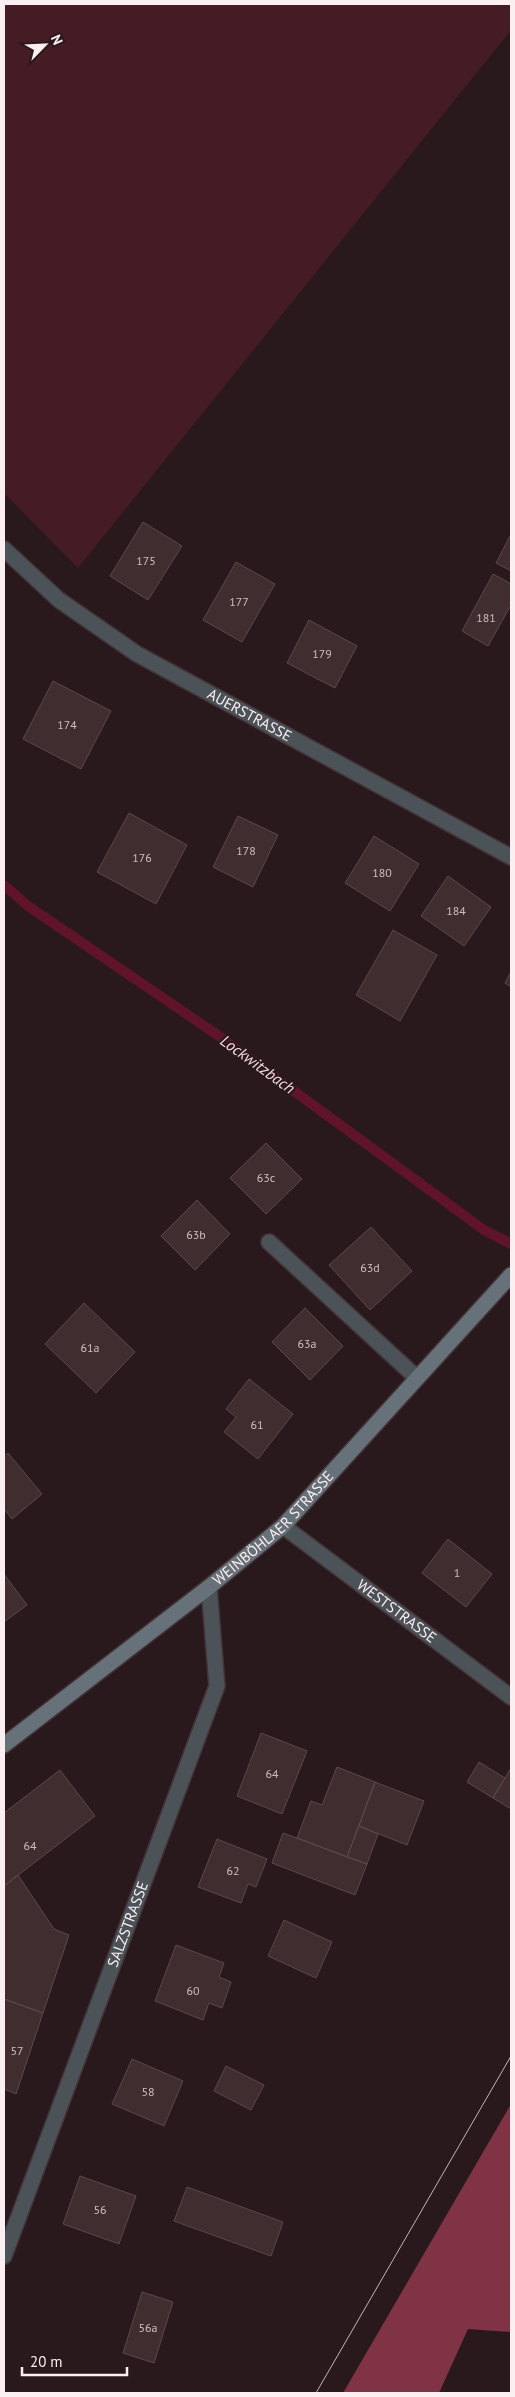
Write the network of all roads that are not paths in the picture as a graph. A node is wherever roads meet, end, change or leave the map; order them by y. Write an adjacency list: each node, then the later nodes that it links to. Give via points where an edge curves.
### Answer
1 (4, 549): 2 (street, AUERSTRASSE, via 59,600 138,654)
2 (511, 857)
3 (269, 1242): 5 (street)
4 (511, 1275): 5 (main road, WEINBÖHLAER STRASSE)
5 (418, 1378): 6 (main road, WEINBÖHLAER STRASSE)
6 (282, 1526): 7 (main road, WEINBÖHLAER STRASSE); 8 (street, WESTSTRASSE)
7 (209, 1587): 9 (main road, WEINBÖHLAER STRASSE); 10 (street, SALZSTRASSE, via 217,1686)
8 (511, 1697)
9 (4, 1745)
10 (4, 2256)

